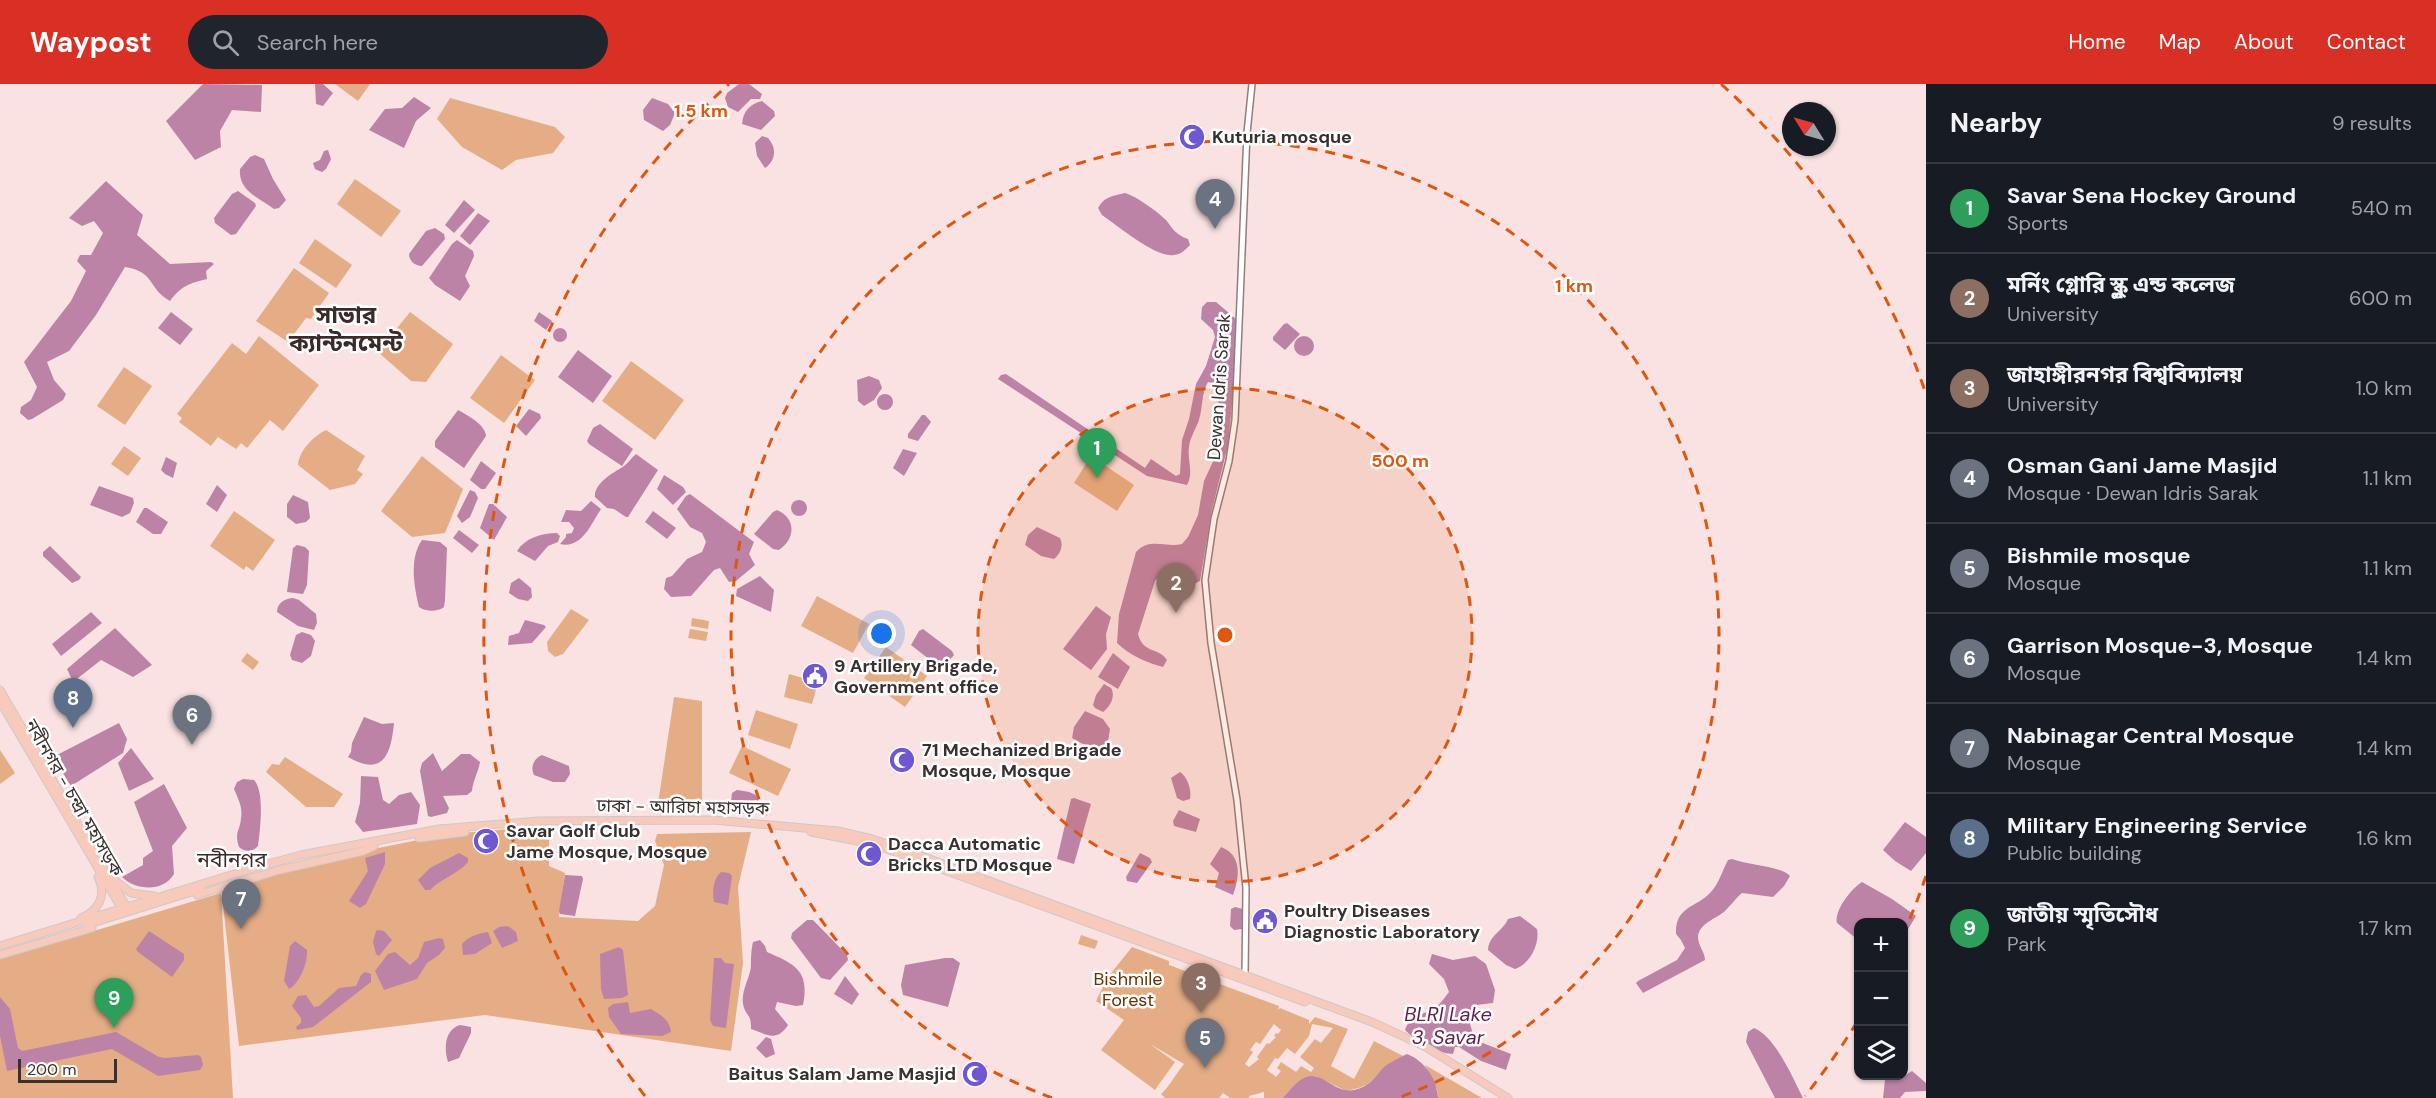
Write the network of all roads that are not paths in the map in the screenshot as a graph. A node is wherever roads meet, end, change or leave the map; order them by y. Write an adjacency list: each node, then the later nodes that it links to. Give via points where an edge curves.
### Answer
1 (1252, 84): 12 (main road, Dewan Idris Sarak, via 1234,428 1205,580 1246,888)
2 (0, 690): 4 (highway, নবীনগর - চন্দ্রা মহাসড়ক)
3 (0, 701): 4 (highway, নবীনগর - চন্দ্রা মহাসড়ক)
4 (75, 823): 7 (highway, via 85,828 120,886 135,895); 8 (highway, নবীনগর - চন্দ্রা মহাসড়ক); 9 (highway, via 73,835 103,891 92,913)
5 (428, 834): 6 (highway); 7 (highway, ঢাকা - আরিচা মহাসড়ক, via 301,855); 12 (highway, ঢাকা - আরিচা মহাসড়ক, via 539,821 654,820 760,823 838,831 872,838); 13 (highway, via 514,825 685,823 791,829 873,844 1366,1024 1418,1048)
6 (374, 846): 8 (highway, via 266,869); 11 (highway)
7 (163, 896): 8 (highway, ঢাকা - আরিচা মহাসড়ক)
8 (124, 908): 9 (highway, ঢাকা - আরিচা মহাসড়ক); 11 (highway)
9 (56, 929): 10 (highway, ঢাকা - আরিচা মহাসড়ক)
10 (0, 946)
11 (0, 953)
12 (1245, 975): 14 (highway, ঢাকা - আরিচা মহাসড়ক, via 1424,1046)
13 (1500, 1098)
14 (1508, 1098)

